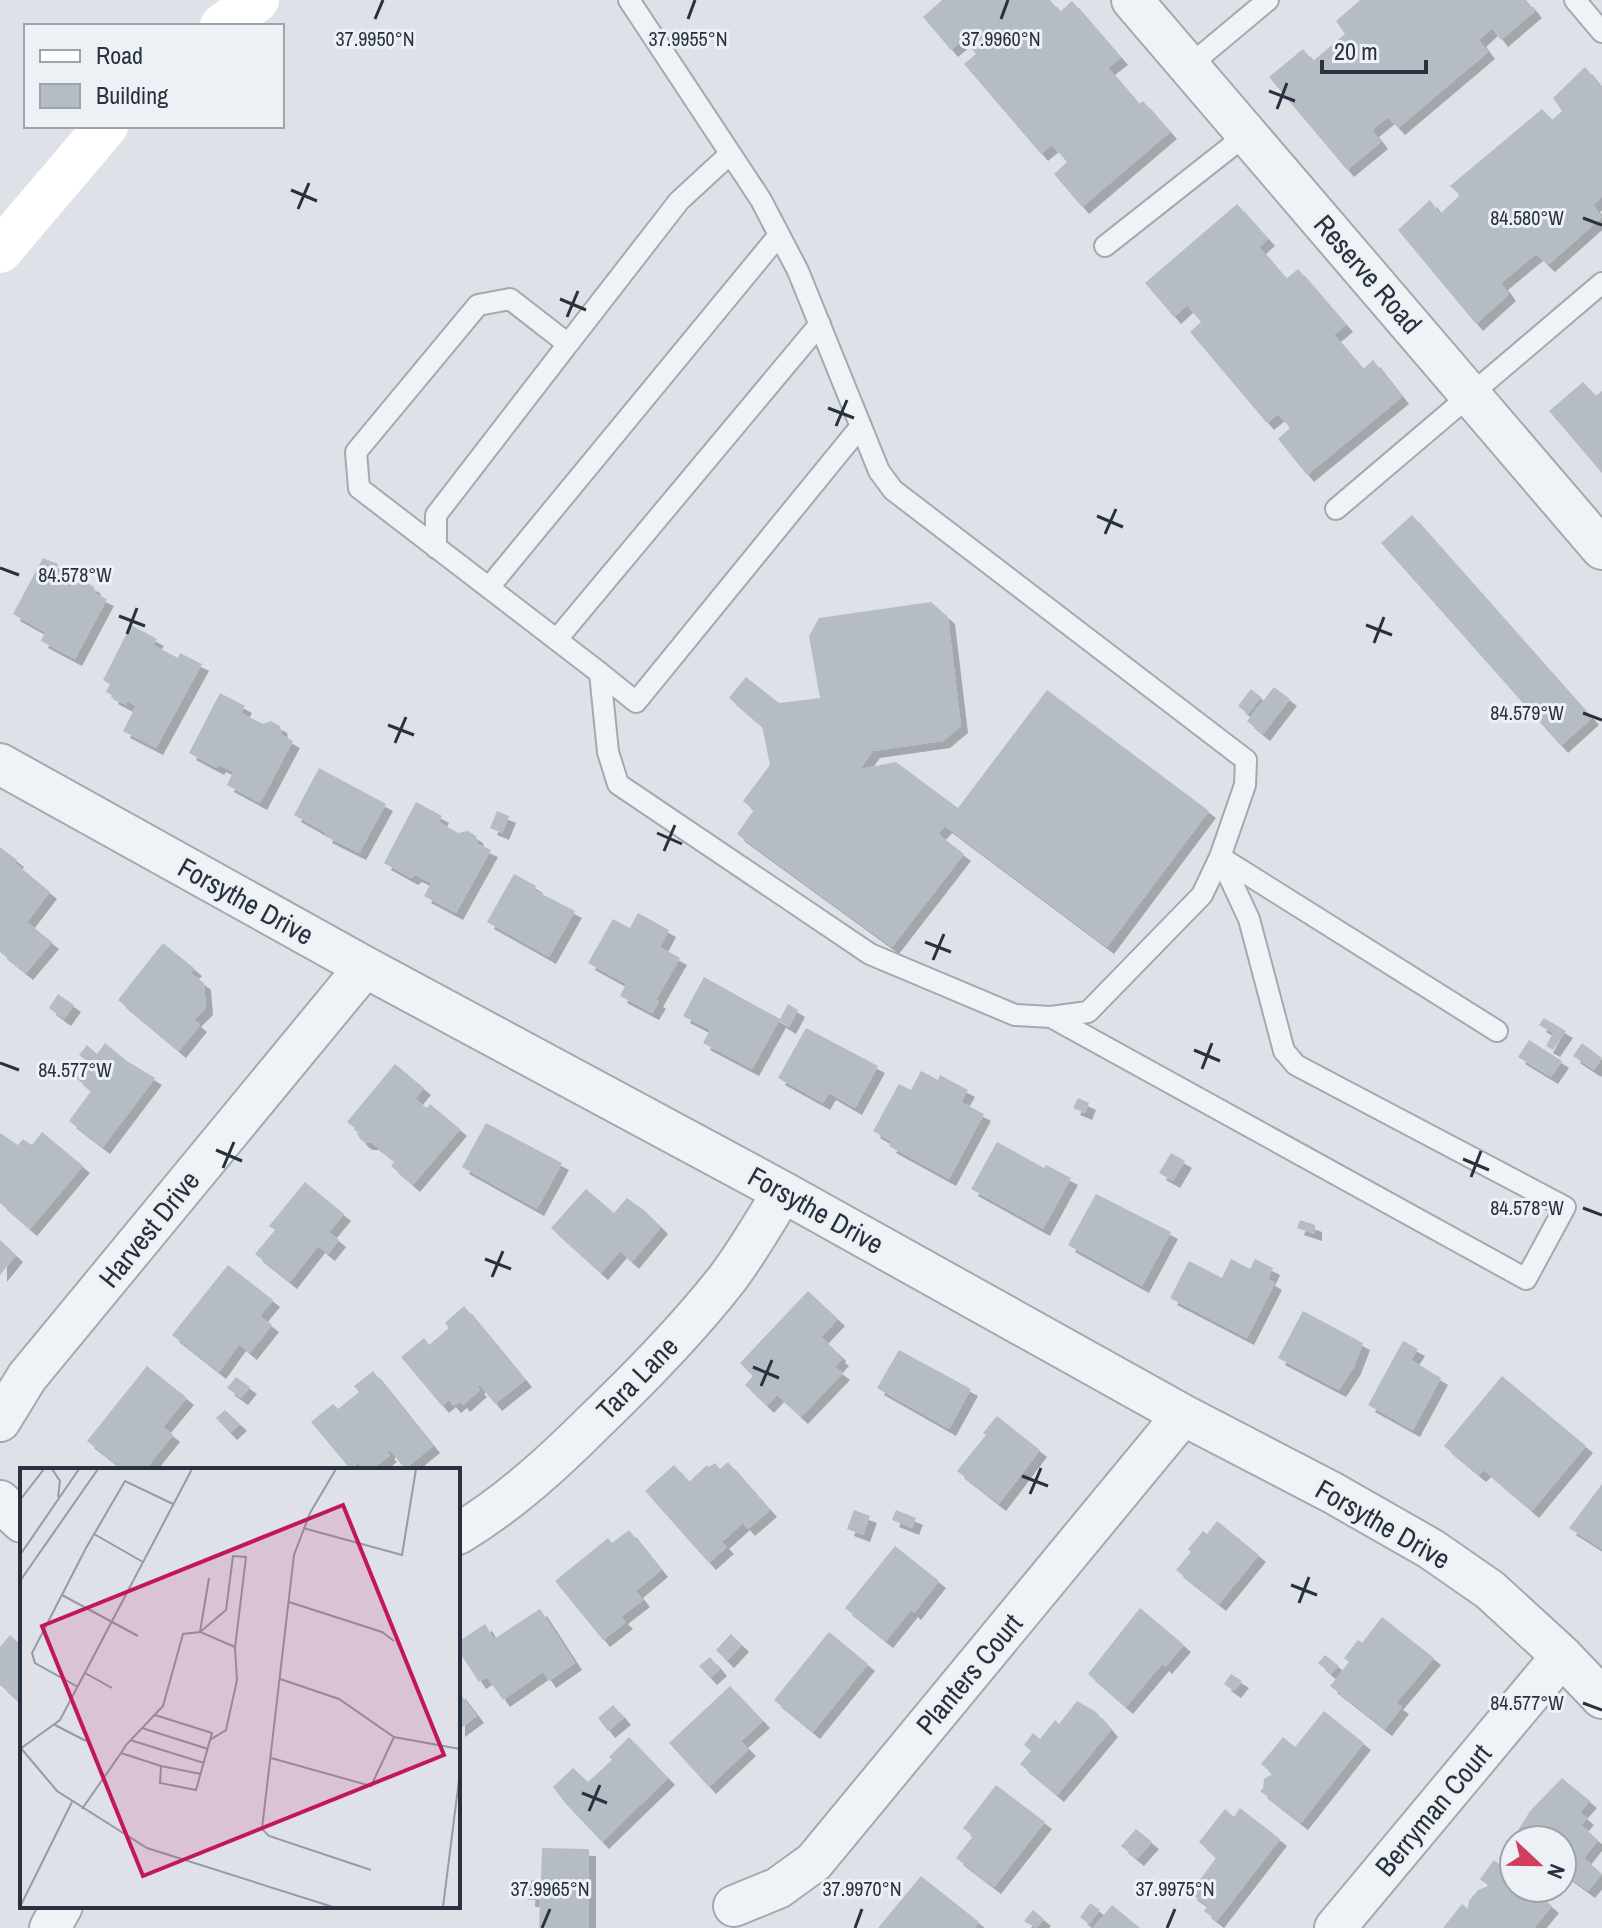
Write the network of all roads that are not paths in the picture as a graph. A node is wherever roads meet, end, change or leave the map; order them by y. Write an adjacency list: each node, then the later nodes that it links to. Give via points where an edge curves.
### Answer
1 (257, 0): 6 (street)
2 (629, 0): 11 (lane)
3 (1132, 0): 8 (street, Reserve Road)
4 (1268, 0): 8 (lane)
5 (1575, 0): 7 (lane)
6 (225, 24)
7 (1602, 32)
8 (1189, 66): 10 (street, Reserve Road)
9 (104, 128): 14 (street)
10 (1247, 134): 13 (lane); 18 (street, Reserve Road)
11 (730, 154): 12 (lane); 17 (lane, via 679,201)
12 (779, 235): 16 (lane); 23 (lane)
13 (1105, 246)
14 (0, 251)
15 (1602, 283): 18 (lane)
16 (820, 324): 19 (lane); 24 (lane)
17 (568, 344): 21 (lane, via 436,515); 21 (lane, via 510,299 478,305 356,452 359,488)
18 (1470, 393): 20 (lane); 22 (street, Reserve Road)
19 (861, 426): 25 (lane, via 636,702); 27 (lane, via 879,471 893,490 1246,760 1245,785)
20 (1336, 509)
21 (436, 548): 23 (lane)
22 (1602, 549)
23 (490, 586): 24 (lane)
24 (557, 639): 25 (lane)
25 (600, 673): 29 (lane, via 608,752 618,784 870,954 1015,1015)
26 (0, 764): 28 (street, Forsythe Drive)
27 (1220, 857): 29 (lane, via 1202,895 1088,1012); 29 (lane, via 1249,919 1284,1051 1296,1065 1565,1207 1526,1279); 30 (lane)
28 (365, 967): 31 (street, Forsythe Drive); 33 (street, Harvest Drive, via 27,1377)
29 (1051, 1017)
30 (1497, 1031)
31 (783, 1192): 32 (street, Forsythe Drive); 36 (street, Tara Lane, via 726,1280 634,1384 540,1475)
32 (1183, 1415): 37 (street, Forsythe Drive, via 1431,1549 1490,1590); 39 (street, Planters Court, via 814,1862 778,1888)
33 (0, 1421)
34 (0, 1501): 35 (street)
35 (20, 1520)
36 (460, 1533)
37 (1562, 1656): 38 (street, Forsythe Drive); 42 (street, Berryman Court)
38 (1602, 1698)
39 (734, 1906)
40 (61, 1908): 41 (street)
41 (50, 1928)
42 (1335, 1928)

